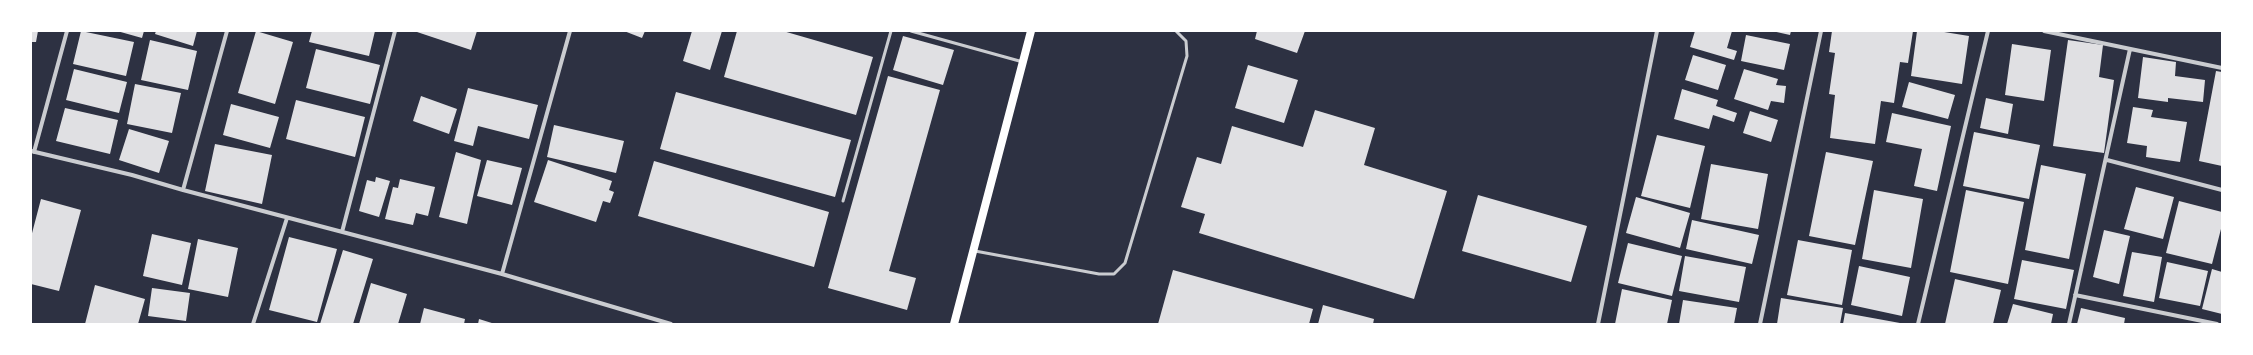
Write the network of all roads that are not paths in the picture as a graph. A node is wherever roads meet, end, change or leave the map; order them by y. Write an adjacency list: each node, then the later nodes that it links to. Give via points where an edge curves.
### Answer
1 (66, 31): 16 (street)
2 (227, 31): 18 (street)
3 (396, 31): 22 (street)
4 (570, 31): 24 (street)
5 (891, 31): 20 (lane)
6 (911, 31): 14 (lane)
7 (1031, 31): 14 (main road)
8 (1176, 31): 23 (lane, via 1186,41 1187,56 1126,263 1114,274 1099,274)
9 (1657, 31): 29 (street)
10 (1821, 31): 30 (street)
11 (1988, 31): 31 (street)
12 (2044, 31): 13 (street)
13 (2130, 49): 15 (street); 17 (street)
14 (1023, 62): 23 (main road)
15 (2222, 68)
16 (33, 151): 18 (street)
17 (2107, 160): 19 (street); 25 (street)
18 (183, 190): 21 (street)
19 (2222, 190)
20 (843, 201)
21 (287, 218): 22 (street); 26 (street)
22 (342, 232): 24 (street)
23 (973, 251): 28 (main road)
24 (502, 274): 27 (street)
25 (2075, 295): 32 (street); 33 (street)
26 (253, 324)
27 (671, 324)
28 (954, 324)
29 (1598, 324)
30 (1760, 324)
31 (1918, 324)
32 (2069, 324)
33 (2217, 324)

